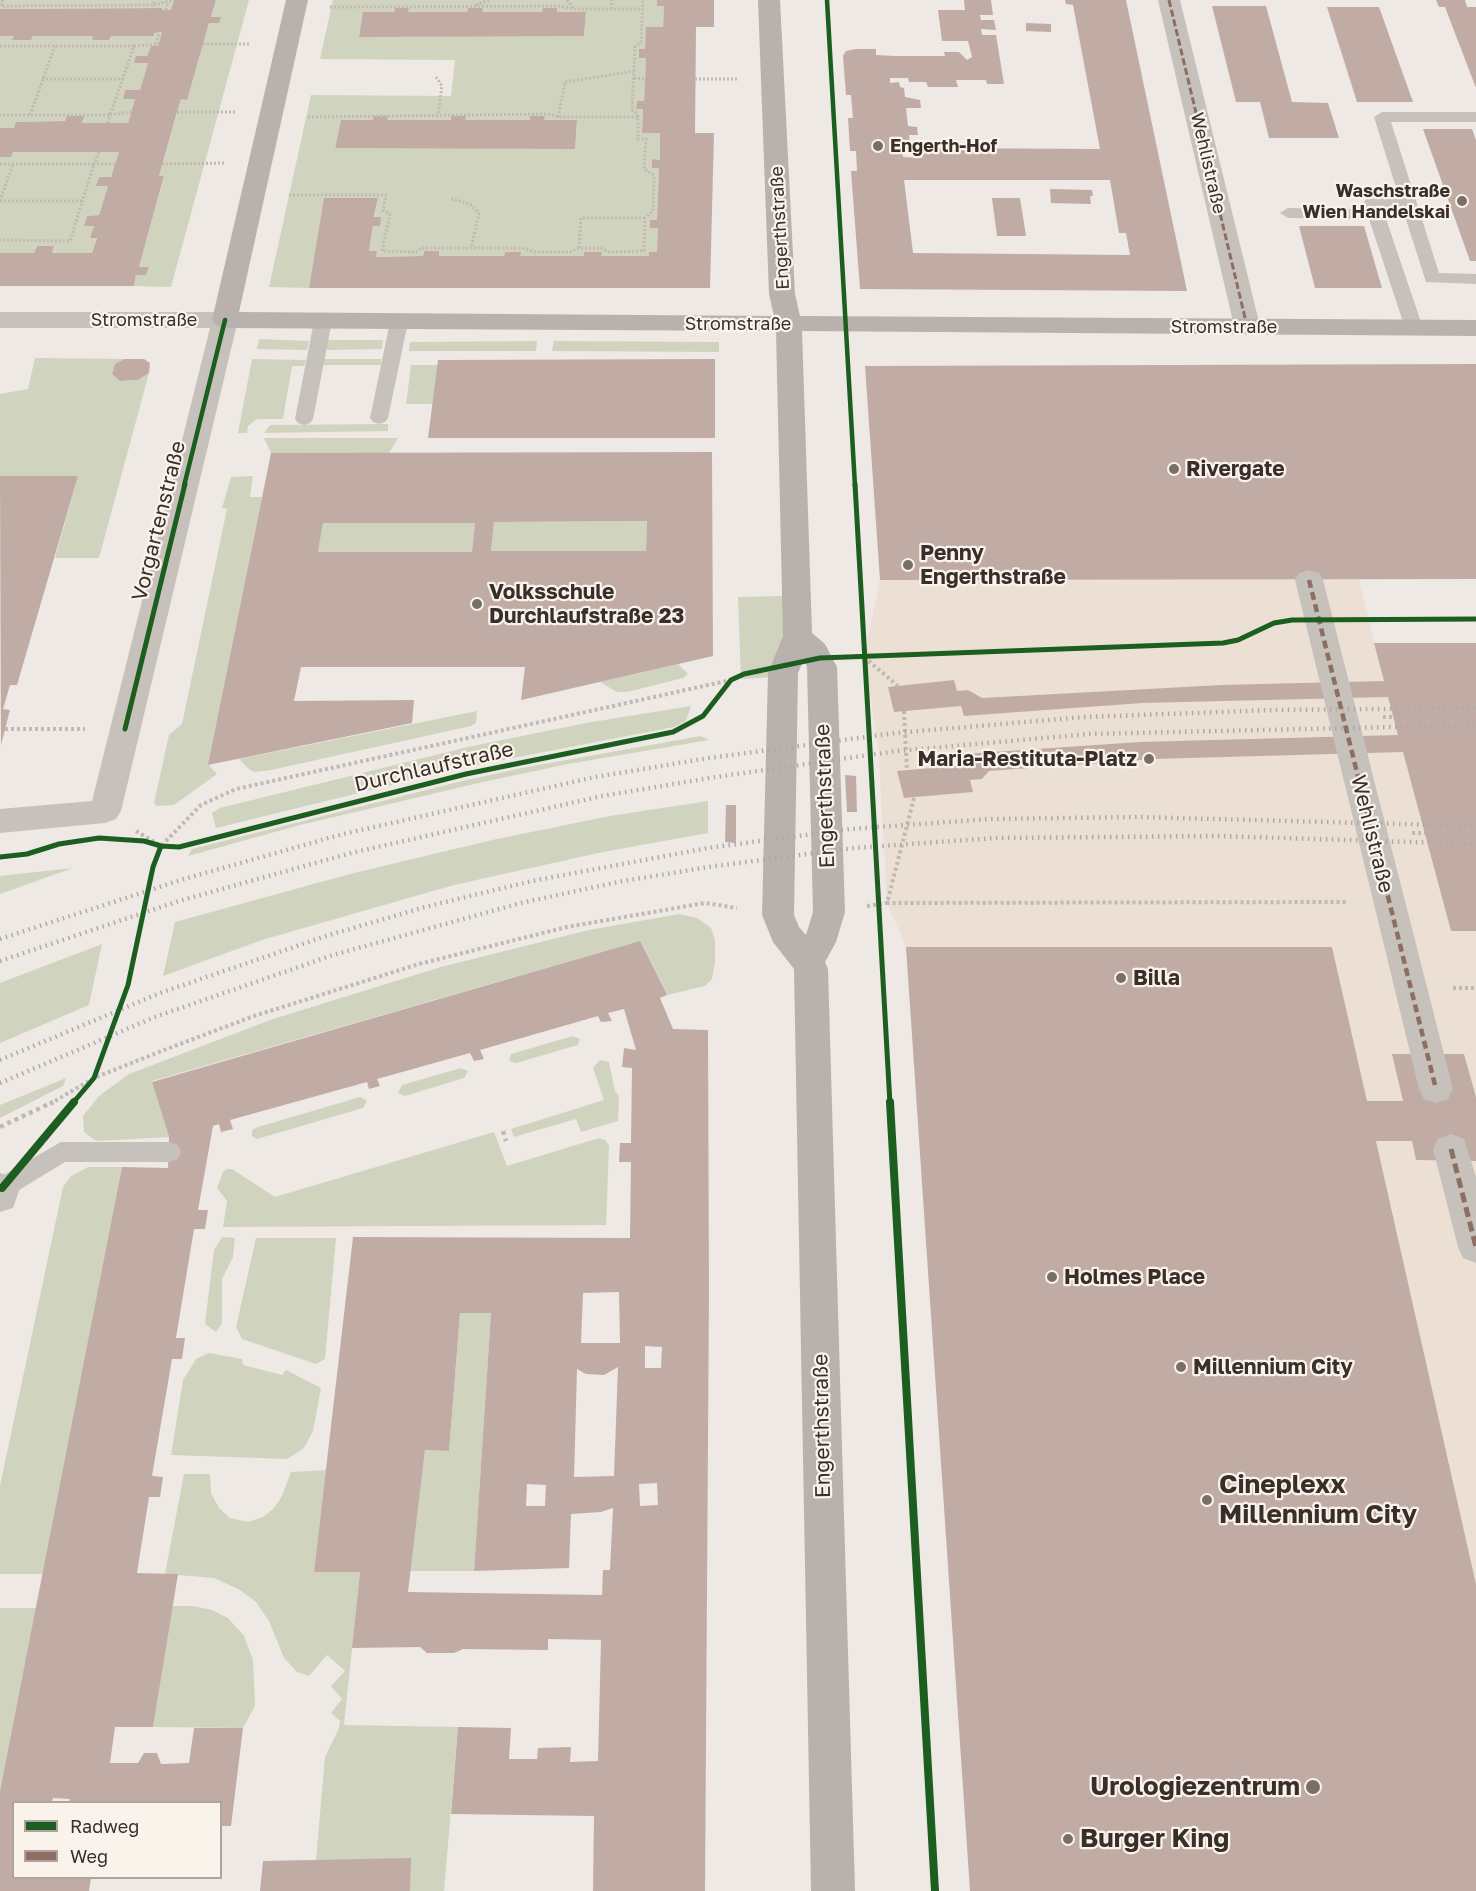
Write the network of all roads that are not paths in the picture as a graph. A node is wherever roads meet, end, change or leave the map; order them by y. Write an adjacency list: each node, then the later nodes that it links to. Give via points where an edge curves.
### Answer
1 (769, 0): 13 (street, Engerthstraße, via 782,286)
2 (1169, 0): 14 (street, Wehlistraße)
3 (296, 3): 10 (street, Vorgartenstraße)
4 (1476, 117): 5 (lane, via 1447,123 1382,117)
5 (1408, 202): 7 (lane, via 1372,202); 8 (lane, via 1432,278)
6 (1288, 213): 7 (lane)
7 (1376, 214): 15 (lane)
8 (1476, 279)
9 (0, 320): 10 (street, Stromstraße)
10 (225, 320): 11 (street, Stromstraße); 21 (street, Vorgartenstraße, via 105,811)
11 (323, 321): 12 (street, Stromstraße); 18 (lane)
12 (399, 322): 13 (street, Stromstraße); 17 (lane)
13 (789, 325): 14 (street, Stromstraße); 20 (street, Engerthstraße)
14 (1247, 326): 15 (street, Stromstraße)
15 (1414, 328): 16 (street, Stromstraße)
16 (1476, 328)
17 (379, 418)
18 (304, 419)
19 (1309, 580): 23 (street, Wehlistraße)
20 (798, 636): 22 (street, Engerthstraße, via 783,673 778,915 785,933); 22 (street, Engerthstraße, via 820,658 822,667 829,912 820,942)
21 (0, 821)
22 (808, 961): 28 (street, Engerthstraße, via 812,980)
23 (1436, 1089)
24 (1450, 1149): 27 (street)
25 (169, 1152): 26 (lane, via 61,1152)
26 (1, 1193)
27 (1476, 1248)
28 (833, 1891)

